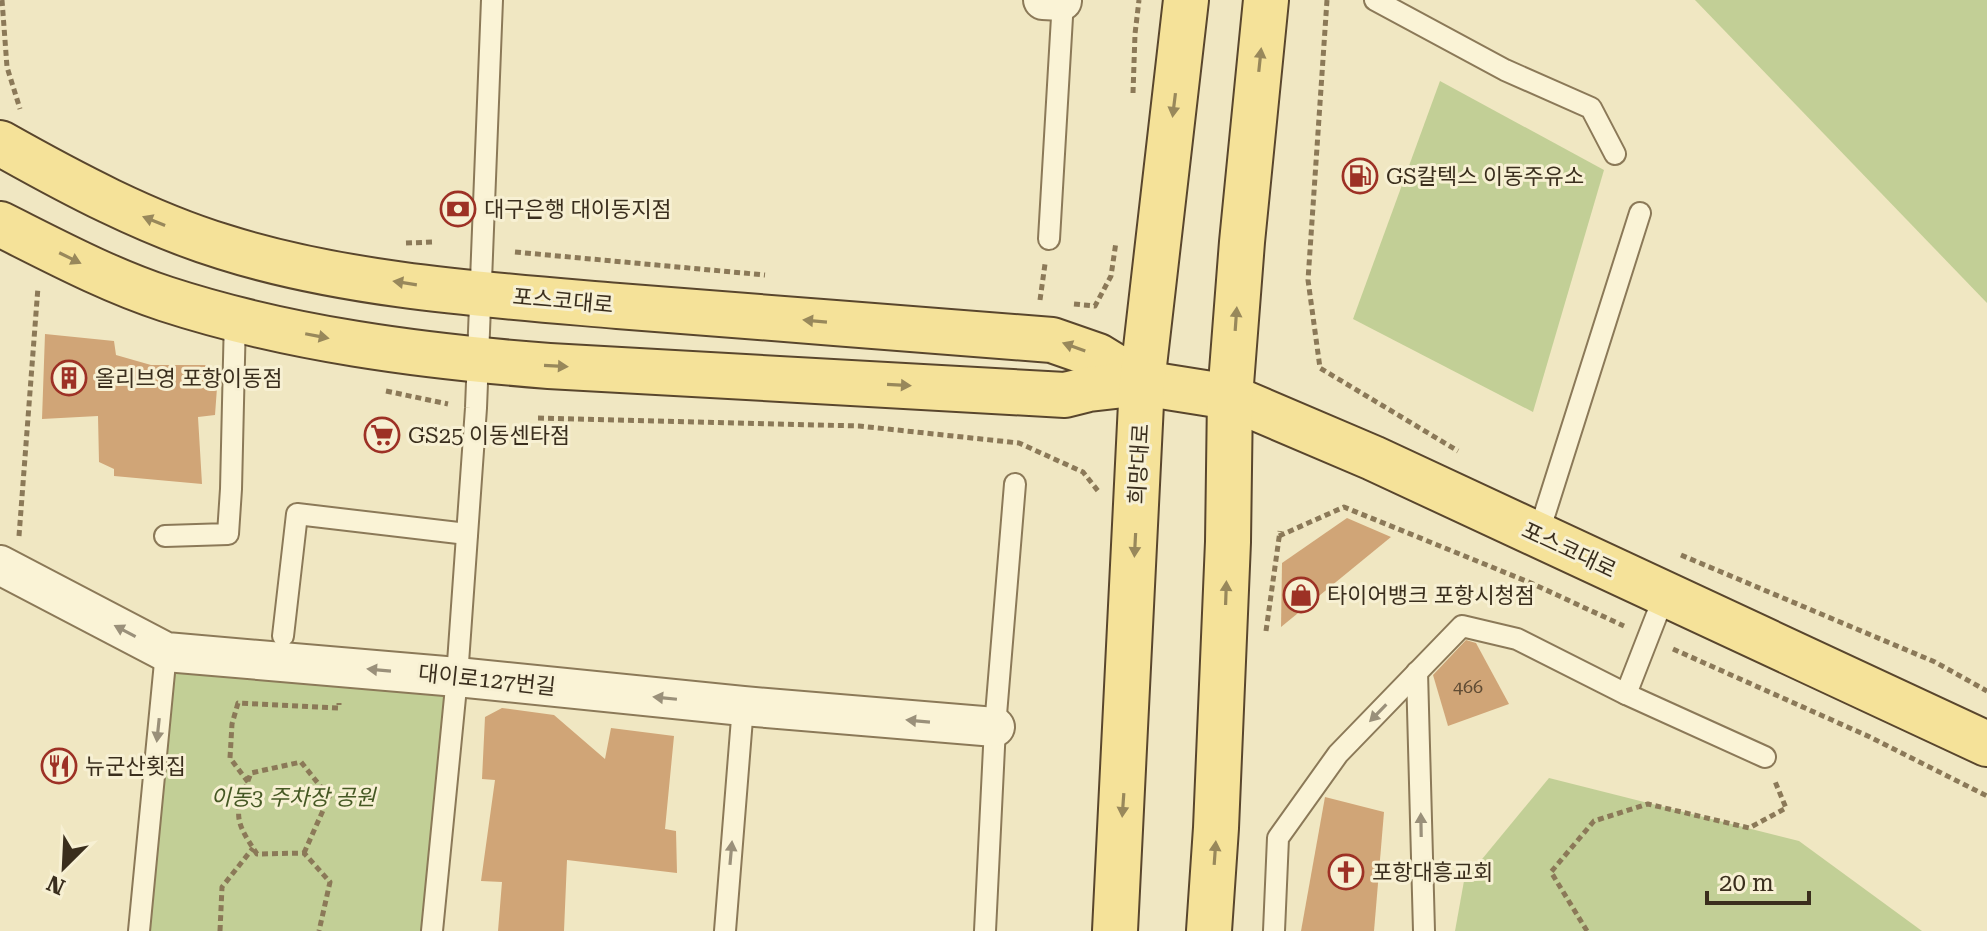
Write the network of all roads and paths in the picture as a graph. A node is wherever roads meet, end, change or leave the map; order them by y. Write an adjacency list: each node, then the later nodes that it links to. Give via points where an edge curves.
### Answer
1 (2, 0): 10 (path)
2 (492, 0): 19 (lane)
3 (1056, 0): 15 (lane)
4 (1139, 0): 9 (path)
5 (1186, 0): 24 (main road, 희망대로, one-way to 24)
6 (1266, 0): 25 (main road, one-way to 6)
7 (1327, 0): 27 (path, via 1308,280 1320,368)
8 (1375, 0): 11 (lane, via 1505,70 1591,108)
9 (1132, 106)
10 (10, 127): 19 (main road, 포스코대로, one-way to 10, via 309,269 224,247 147,218 48,170)
11 (1615, 154)
12 (1640, 213): 31 (lane)
13 (0, 224): 22 (main road, 포스코대로, one-way to 22, via 166,299)
14 (1117, 229): 21 (path, via 1111,276)
15 (1049, 239): 20 (path)
16 (433, 242): 17 (path)
17 (401, 244)
18 (39, 278): 34 (path)
19 (482, 295): 23 (lane); 24 (main road, 포스코대로, one-way to 19, via 1098,356 1052,340)
20 (1040, 300)
21 (1095, 306)
22 (235, 317): 23 (main road, 포스코대로, one-way to 23, via 355,343); 32 (lane, via 228,534)
23 (478, 360): 24 (main road, 포스코대로, one-way to 24, via 1065,395); 30 (lane)
24 (1142, 383): 25 (main road, 포스코대로); 56 (main road, 희망대로, one-way to 56)
25 (1230, 397): 31 (main road, 포스코대로); 57 (main road, one-way to 25)
26 (538, 418): 28 (path, via 859,426 1019,443)
27 (1470, 459)
28 (1083, 472)
29 (1015, 484): 44 (lane)
30 (467, 534): 36 (lane, via 297,514); 39 (lane)
31 (1538, 535): 35 (main road, 포스코대로)
32 (165, 536)
33 (1678, 553): 40 (path, via 1935,662)
34 (8, 569): 37 (street, 대이로127번길, one-way to 34)
35 (1665, 594): 41 (lane); 45 (main road, 포스코대로)
36 (283, 636)
37 (166, 652): 39 (street, 대이로127번길, one-way to 37); 50 (lane, one-way to 50)
38 (1417, 672): 41 (lane, via 1462,626 1517,639); 58 (lane, one-way to 58, via 1338,754 1278,838); 59 (lane, one-way to 38)
39 (457, 677): 42 (street, 대이로127번길, one-way to 39); 53 (lane)
40 (1987, 691)
41 (1626, 694): 46 (lane)
42 (743, 706): 44 (street, 대이로127번길, one-way to 42); 54 (lane, one-way to 42)
43 (232, 724): 47 (path, via 230,758)
44 (995, 727): 55 (lane)
45 (1987, 744)
46 (1765, 757): 60 (path, via 1786,808 1749,828 1648,804 1594,821 1551,872)
47 (248, 782): 48 (path, via 239,827); 49 (path, via 251,773 301,762 329,797)
48 (253, 848): 49 (path, via 257,854); 51 (path, via 222,887)
49 (304, 853): 52 (path, via 330,882)
50 (139, 931)
51 (220, 931)
52 (319, 931)
53 (432, 931)
54 (725, 931)
55 (985, 931)
56 (1115, 931)
57 (1209, 931)
58 (1274, 931)
59 (1424, 931)
60 (1587, 931)

